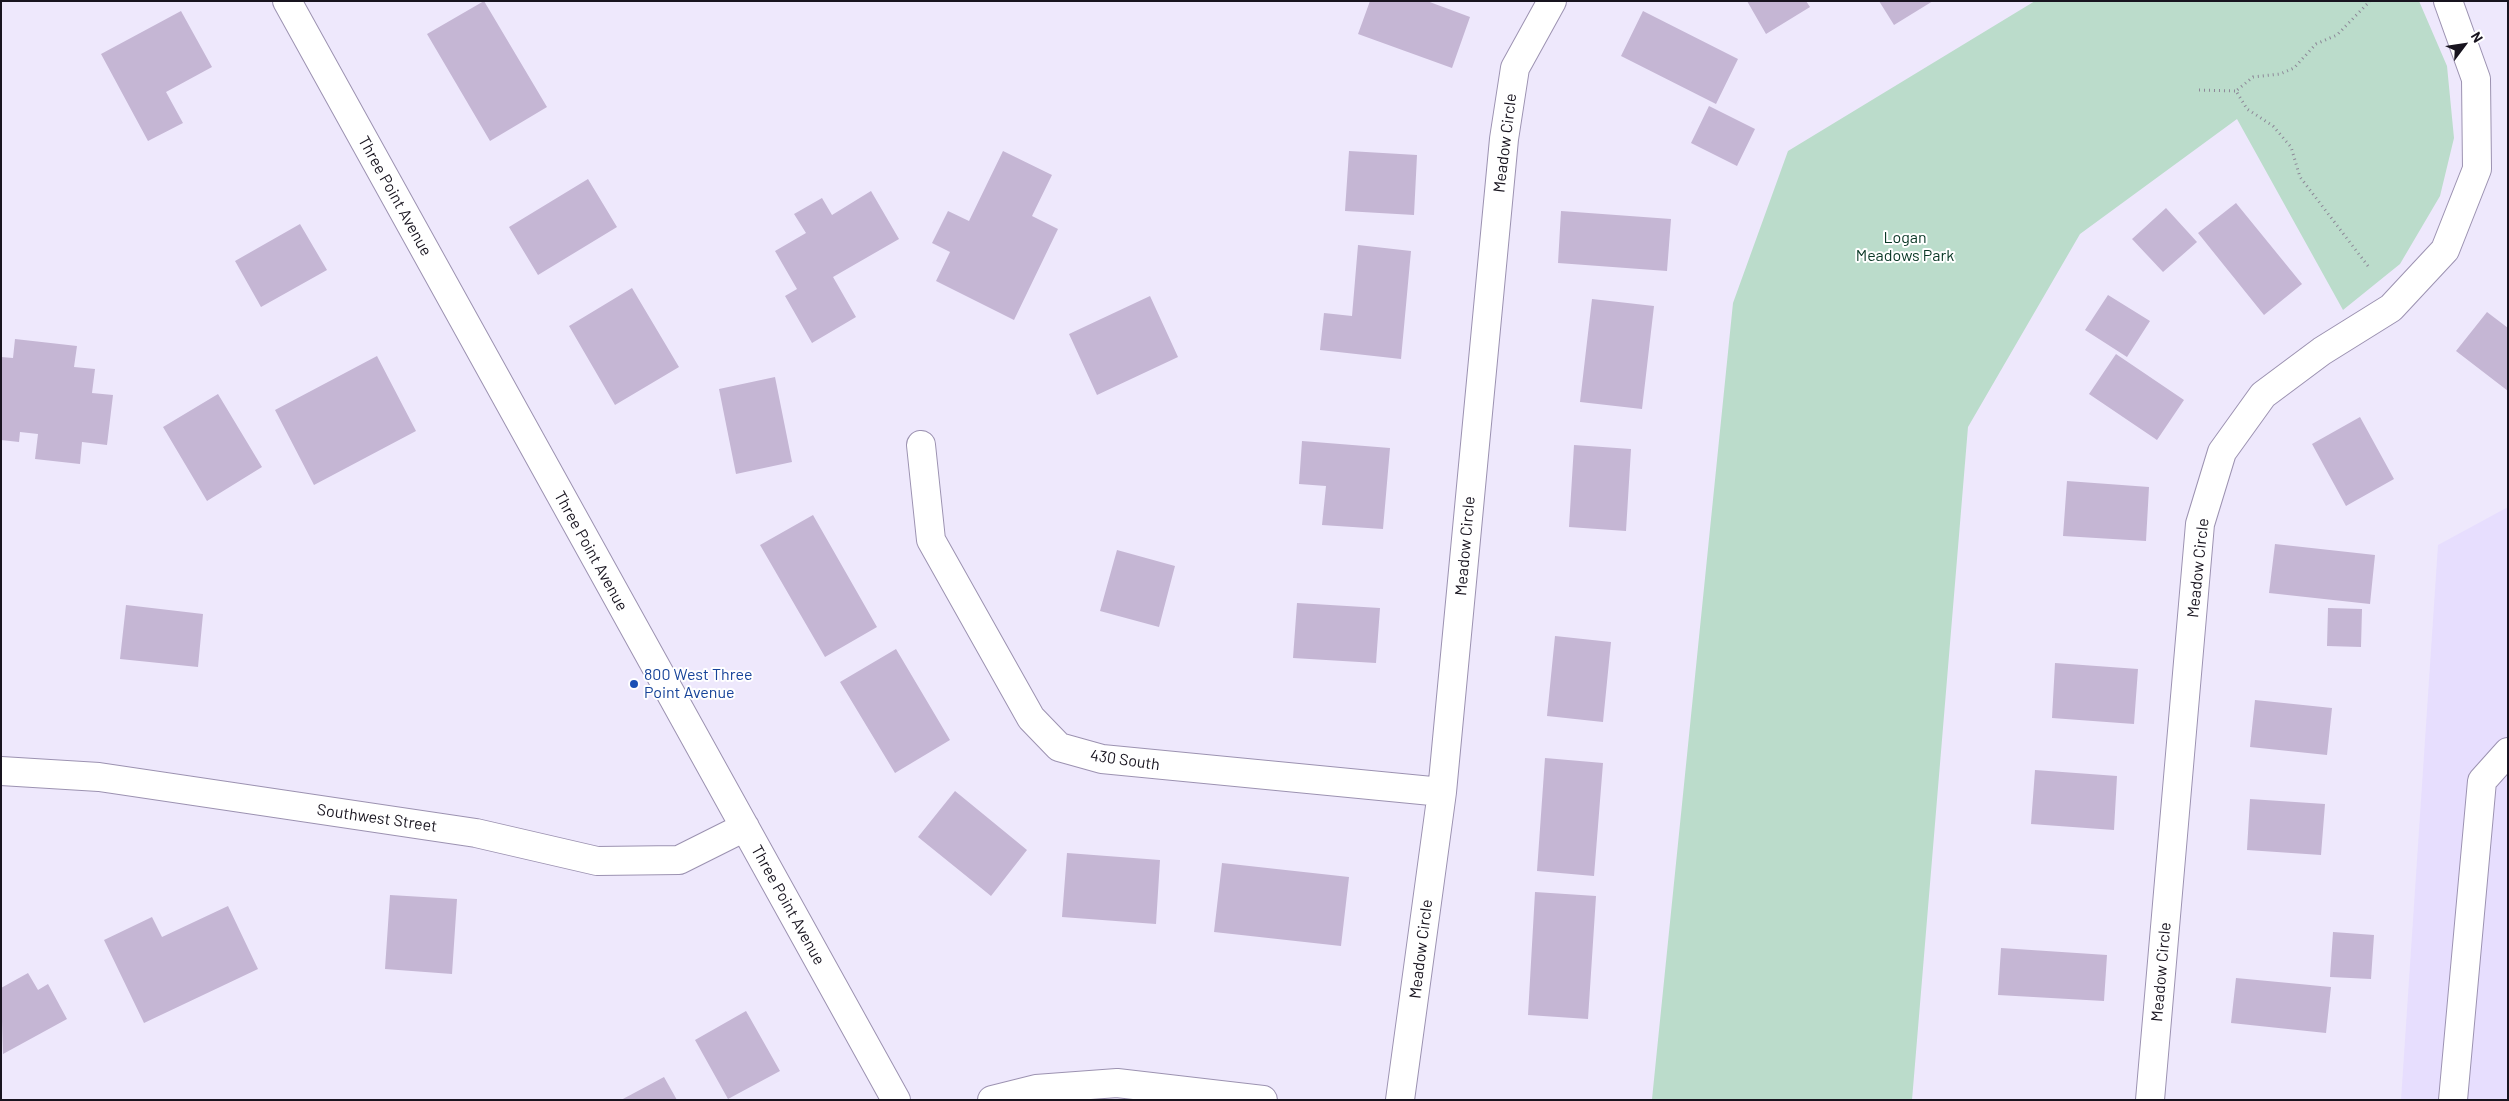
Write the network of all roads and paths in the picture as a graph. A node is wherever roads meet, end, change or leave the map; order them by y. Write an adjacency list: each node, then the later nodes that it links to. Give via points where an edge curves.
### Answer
1 (287, 1): 12 (street, Three Point Avenue)
2 (1552, 1): 11 (street, Meadow Circle, via 1515,68 1504,139)
3 (2370, 1): 6 (path, via 2337,34 2316,44 2294,68 2280,74 2253,77)
4 (2448, 1): 17 (street, Meadow Circle, via 2476,79 2477,169 2445,250 2390,308 2322,351 2263,395 2222,452 2200,524)
5 (2199, 90): 6 (path)
6 (2236, 91): 7 (path, via 2246,109 2273,126 2291,147 2300,177)
7 (2368, 266)
8 (921, 445): 11 (street, 430 South, via 931,540 1031,718 1059,747 1102,759)
9 (2508, 752): 18 (street, via 2482,781)
10 (1, 771): 12 (street, Southwest Street, via 99,777 476,833 597,861 679,860)
11 (1442, 792): 16 (street, Meadow Circle)
12 (744, 827): 13 (street, Three Point Avenue)
13 (896, 1100)
14 (992, 1100): 15 (street, via 1036,1090 1117,1083)
15 (1263, 1100)
16 (1400, 1100)
17 (2150, 1100)
18 (2453, 1100)

